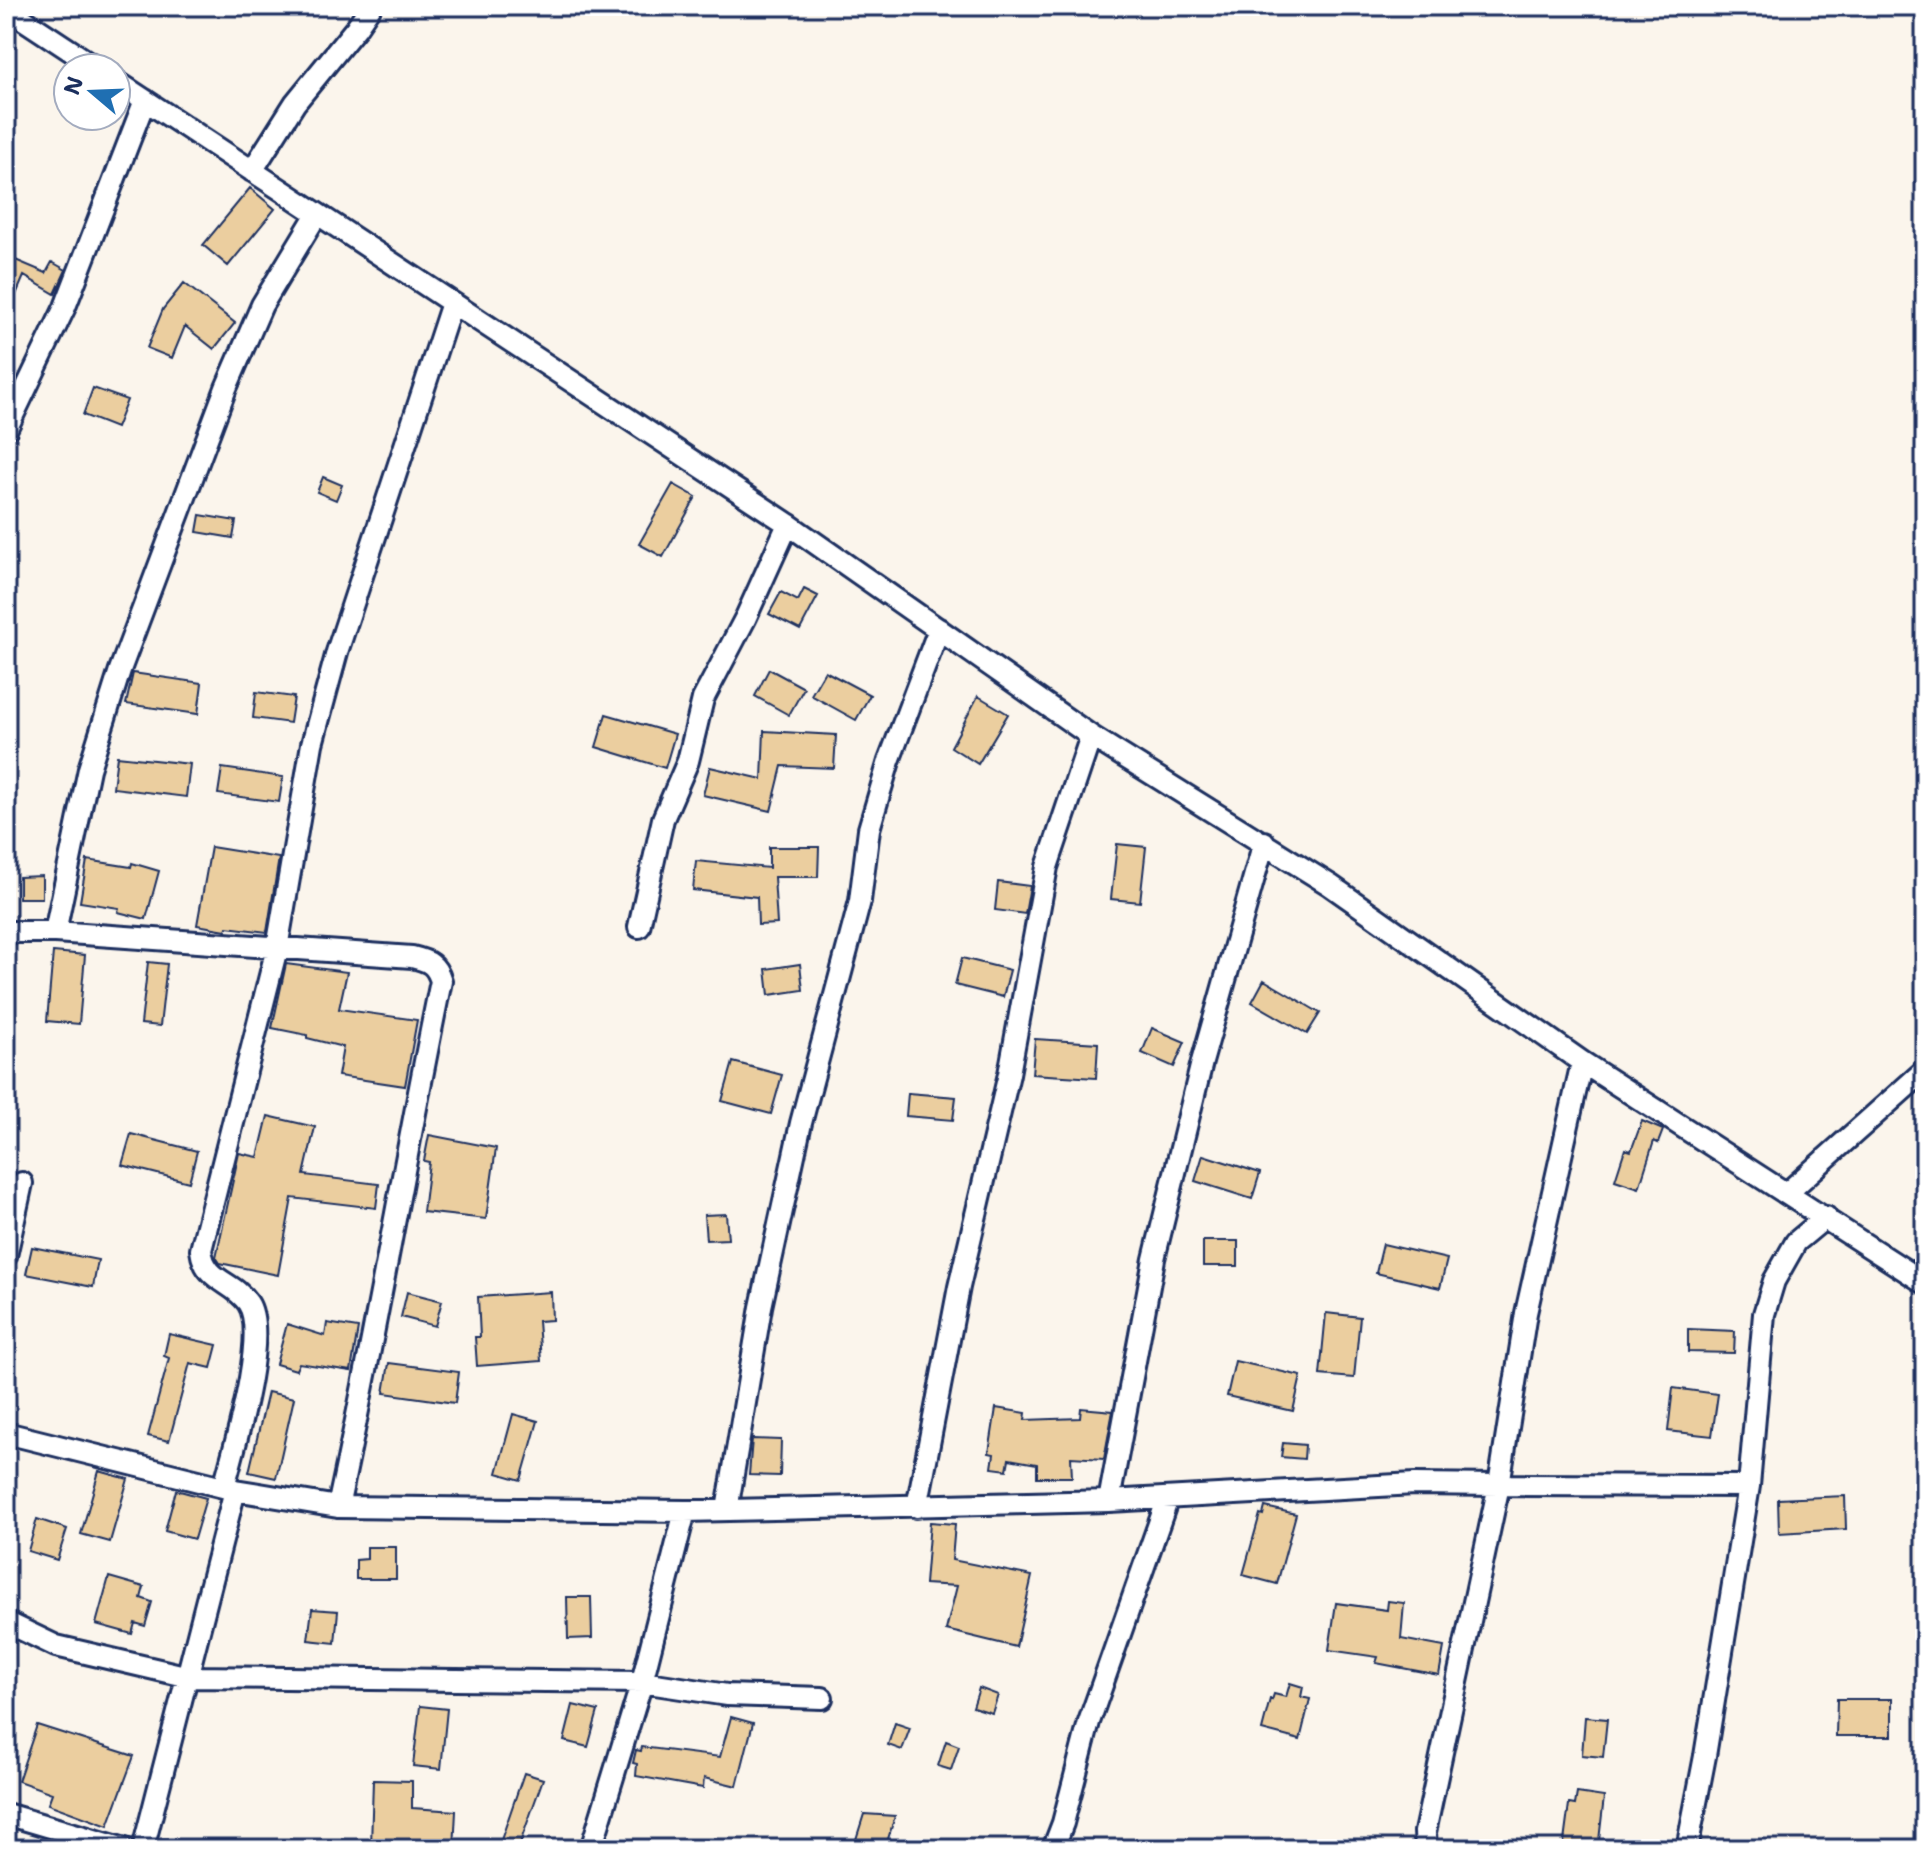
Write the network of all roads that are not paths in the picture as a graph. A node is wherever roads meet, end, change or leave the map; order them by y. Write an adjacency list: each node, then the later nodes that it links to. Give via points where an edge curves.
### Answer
1 (371, 6): 6 (street, via 295,103)
2 (6, 8): 3 (street)
3 (73, 52)
4 (132, 91): 5 (street)
5 (145, 100): 6 (street); 9 (street, via 65,307)
6 (252, 171): 7 (street)
7 (317, 214): 8 (street); 16 (street, via 262,305 226,388 120,670 89,769)
8 (452, 303): 10 (street); 17 (street, via 315,731)
9 (6, 430)
10 (788, 524): 11 (street); 14 (street, via 703,699 688,761 663,819)
11 (939, 629): 12 (street); 33 (street, via 869,829 860,901 801,1123 764,1292)
12 (1091, 736): 13 (street); 32 (street, via 1047,867)
13 (1264, 842): 18 (street); 30 (street, via 1154,1259)
14 (639, 927)
15 (6, 932): 16 (street)
16 (55, 932): 17 (street)
17 (277, 948): 28 (street, via 201,1250 212,1275 251,1307 251,1376); 31 (street, via 412,957 430,961 441,981)
18 (1582, 1062): 21 (street); 26 (street, via 1526,1313)
19 (1925, 1070): 21 (street)
20 (22, 1183): 23 (street)
21 (1787, 1193): 22 (street)
22 (1826, 1217): 24 (street); 27 (street, via 1796,1242 1774,1281 1764,1314)
23 (6, 1256)
24 (1925, 1283)
25 (6, 1433): 28 (street)
26 (1499, 1485): 27 (street); 29 (street, via 1415,1484); 44 (street, via 1425,1832)
27 (1749, 1486): 45 (street)
28 (230, 1489): 31 (street); 36 (street)
29 (1168, 1498): 30 (street); 43 (street, via 1089,1722)
30 (1109, 1501): 32 (street)
31 (338, 1507): 34 (street)
32 (917, 1507): 33 (street)
33 (727, 1510): 34 (street)
34 (685, 1511): 37 (street)
35 (6, 1622): 36 (street, via 56,1646)
36 (189, 1677): 37 (street); 41 (street)
37 (642, 1682): 38 (street, via 727,1695); 42 (street)
38 (822, 1698)
39 (6, 1814): 40 (street)
40 (125, 1849)
41 (143, 1849)
42 (591, 1849)
43 (1053, 1849)
44 (1426, 1849)
45 (1687, 1849)

